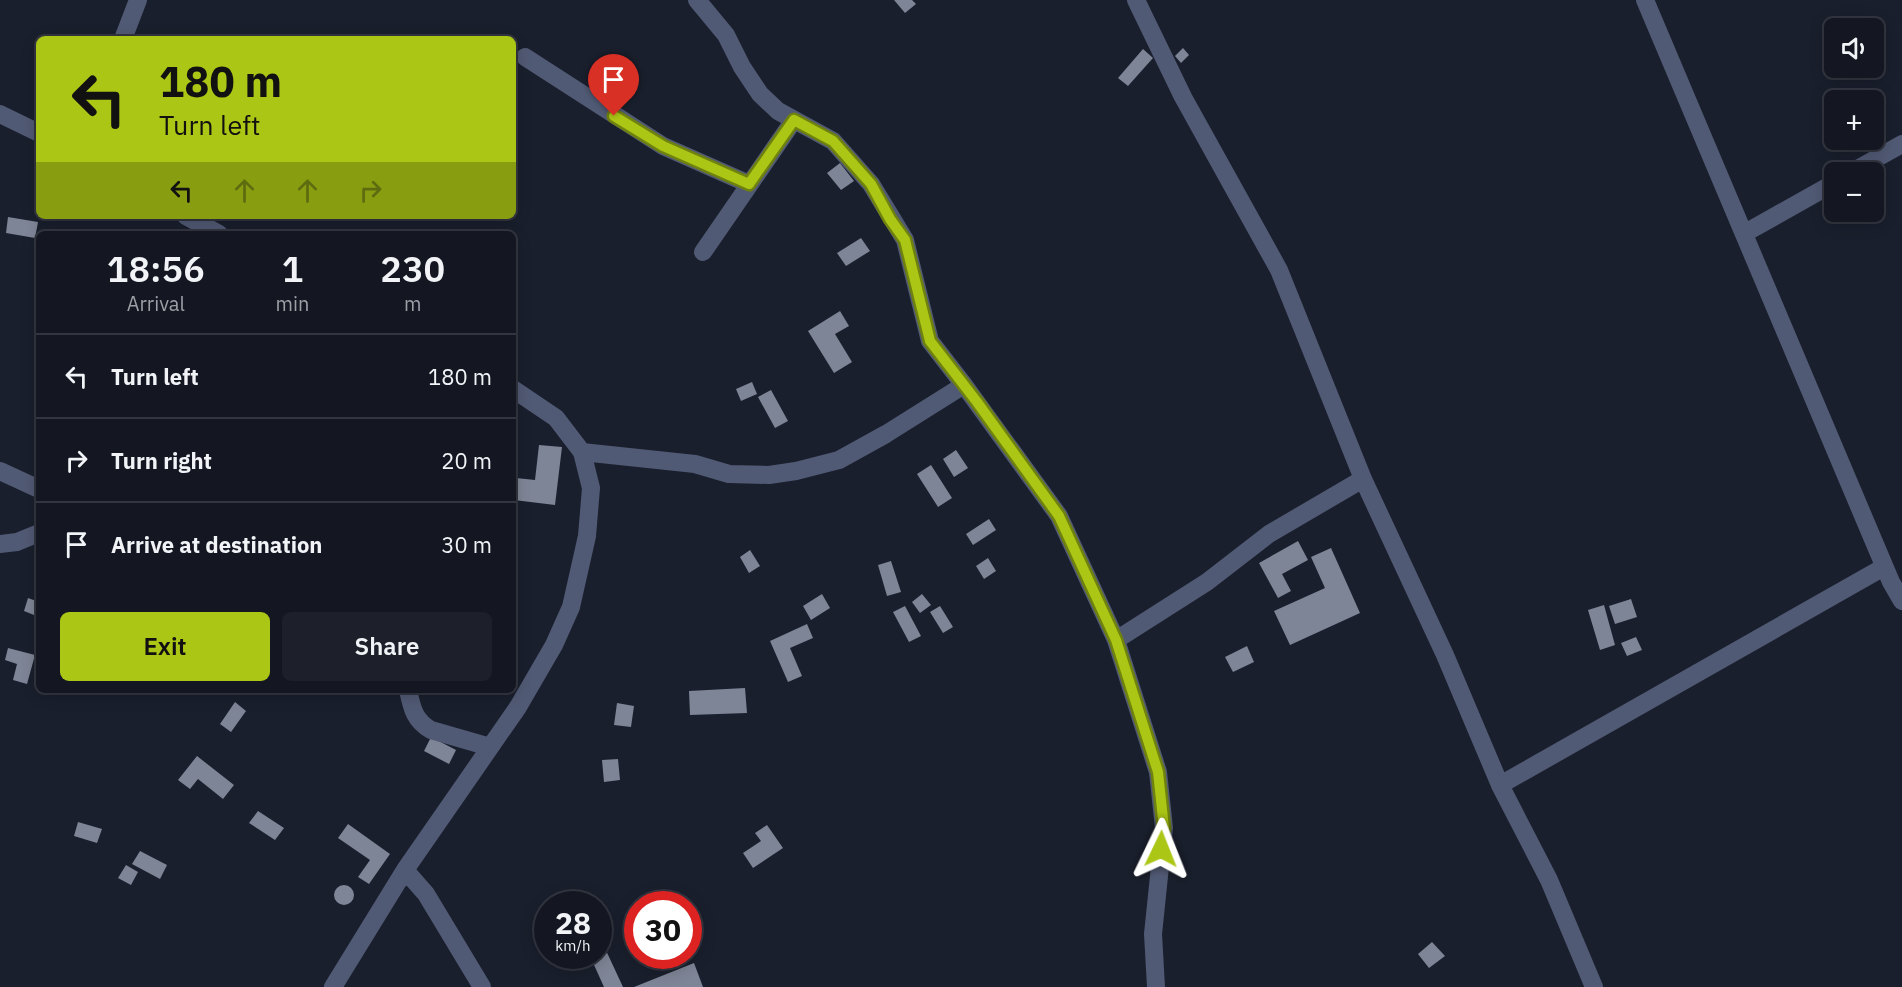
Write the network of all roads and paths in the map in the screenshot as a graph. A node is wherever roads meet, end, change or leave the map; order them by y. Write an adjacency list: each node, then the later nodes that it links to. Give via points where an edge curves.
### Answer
1 (138, 0): 5 (street)
2 (697, 0): 8 (street, via 726,35 760,94)
3 (1136, 0): 22 (street, via 1183,97 1279,270)
4 (1645, 0): 16 (street)
5 (124, 36)
6 (525, 57): 12 (street, via 663,146)
7 (0, 114): 9 (street)
8 (794, 120): 12 (street); 18 (street, via 833,141 871,184 905,240 930,341)
9 (36, 132)
10 (1902, 144): 11 (street)
11 (1870, 162)
12 (749, 184): 17 (street)
13 (1824, 189): 16 (street)
14 (192, 219): 15 (street)
15 (214, 231)
16 (1745, 233): 26 (street)
17 (703, 252)
18 (964, 385): 20 (street, via 839,460 796,471 729,474 695,464); 28 (street, via 1059,516)
19 (516, 391): 20 (street, via 556,418)
20 (582, 452): 30 (street, via 591,488 590,507 570,607 554,645)
21 (0, 471): 23 (street)
22 (1363, 478): 28 (street, via 1269,534 1207,582); 31 (street)
23 (36, 488)
24 (36, 534): 25 (street)
25 (0, 544)
26 (1892, 575): 27 (street); 31 (street)
27 (1902, 601)
28 (1116, 640): 35 (street, via 1158,772 1164,828 1152,934)
29 (409, 693): 30 (street, via 414,715 431,730)
30 (490, 747): 32 (street)
31 (1500, 785): 36 (street, via 1549,880)
32 (405, 870): 33 (street); 34 (street, via 426,894)
33 (333, 987)
34 (482, 987)
35 (1156, 987)
36 (1594, 987)

